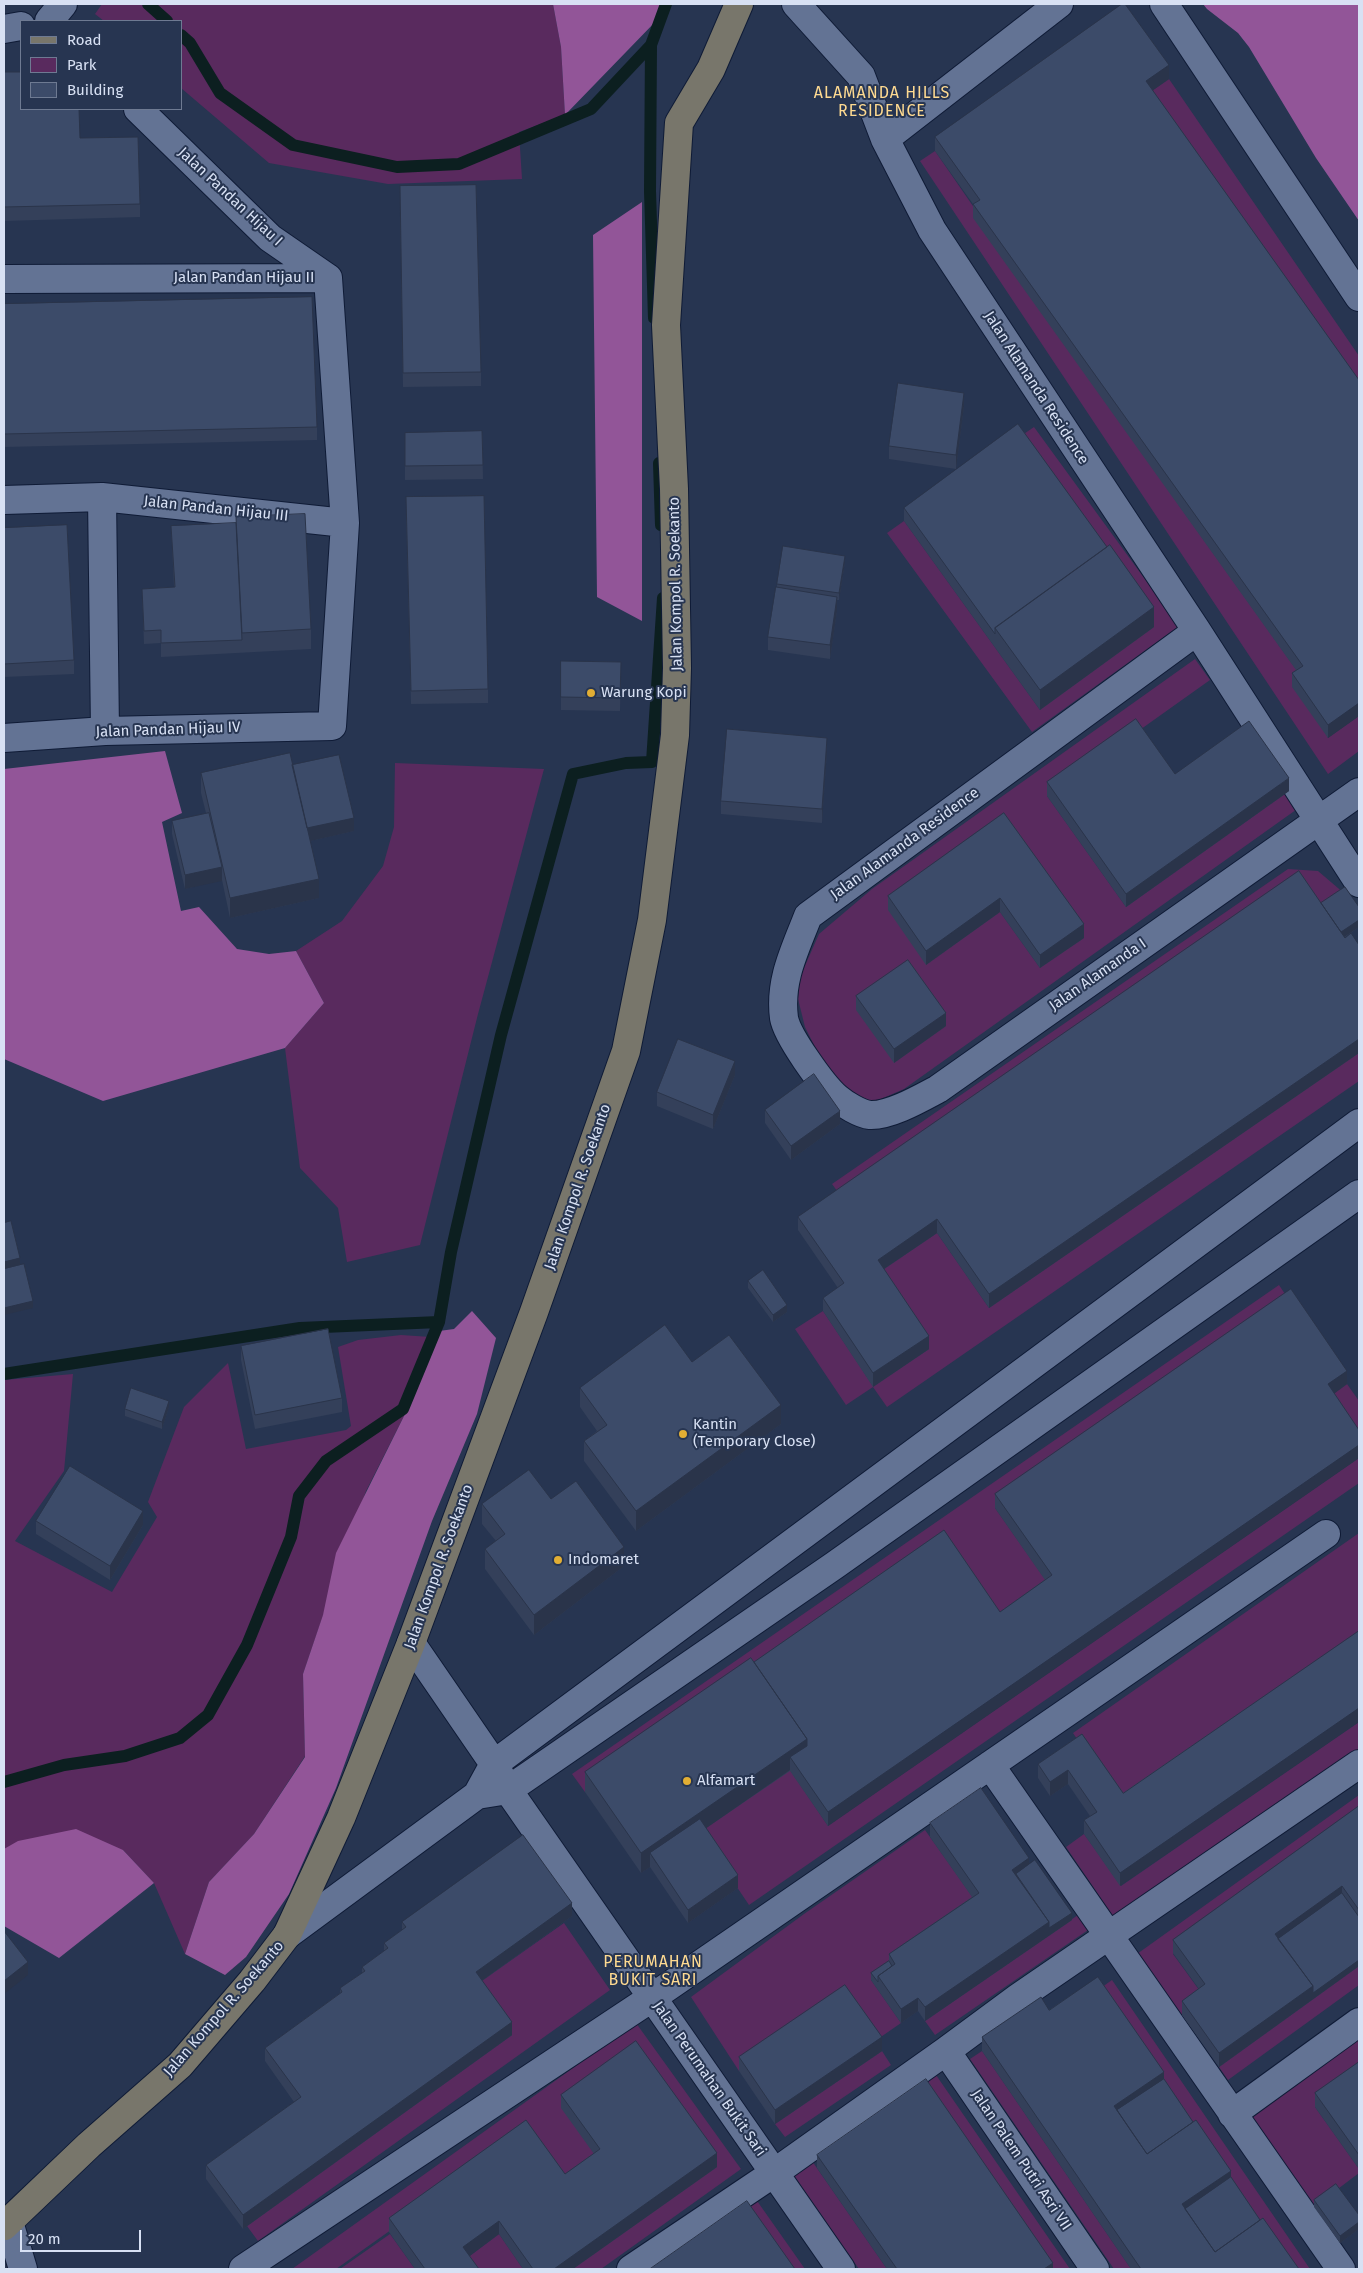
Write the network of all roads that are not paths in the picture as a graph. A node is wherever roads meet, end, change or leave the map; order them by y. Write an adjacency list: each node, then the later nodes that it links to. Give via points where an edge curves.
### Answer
1 (62, 4): 6 (street)
2 (739, 4): 27 (main road, Jalan Kompol R. Soekanto, via 710,69 679,123 666,325 674,489 675,735 652,920 626,1051 534,1312)
3 (796, 4): 10 (street, Jalan Alamanda Residence, via 861,76)
4 (1059, 4): 10 (street)
5 (1164, 4): 13 (street)
6 (50, 20)
7 (20, 26): 8 (street)
8 (4, 28)
9 (139, 110): 11 (street, Jalan Pandan Hijau I, via 270,238)
10 (885, 139): 17 (street, Jalan Alamanda Residence, via 932,230)
11 (328, 278): 12 (street, Jalan Pandan Hijau II); 16 (street, Jalan Pandan Hijau II)
12 (4, 280)
13 (1359, 297)
14 (102, 497): 15 (street, Jalan Pandan Hijau III); 16 (street, Jalan Pandan Hijau III); 18 (street)
15 (4, 500)
16 (345, 523): 18 (street, Jalan Pandan Hijau IV, via 332,726)
17 (1197, 631): 21 (street, Jalan Alamanda Residence); 23 (street, Jalan Alamanda Residence, via 808,916 786,973 784,1020 812,1069 836,1097)
18 (105, 731): 19 (street, Jalan Pandan Hijau IV)
19 (4, 738)
20 (1359, 792): 21 (street)
21 (1319, 820): 22 (street, Jalan Alamanda Residence); 23 (street, Jalan Alamanda I, via 938,1089 904,1107)
22 (1359, 883)
23 (870, 1115)
24 (1359, 1123): 28 (street)
25 (1359, 1194): 31 (street, via 835,1565)
26 (1326, 1534): 30 (street)
27 (411, 1643): 28 (street, Jalan Perumahan Bukit Sari); 33 (main road, Jalan Kompol R. Soekanto, via 341,1818)
28 (494, 1764): 31 (street, Jalan Perumahan Bukit Sari); 32 (street)
29 (1359, 1764): 34 (street)
30 (990, 1765): 34 (street); 35 (street)
31 (508, 1790): 32 (street); 35 (street, Jalan Perumahan Bukit Sari)
32 (477, 1795): 33 (street)
33 (287, 1935): 40 (main road, Jalan Kompol R. Soekanto, via 180,2065)
34 (1110, 1937): 37 (street); 38 (street)
35 (653, 1997): 39 (street, Jalan Perumahan Bukit Sari); 43 (street)
36 (1359, 2022): 38 (street)
37 (946, 2051): 39 (street); 46 (street, Jalan Palem Putri Asri VII)
38 (1232, 2114): 47 (street)
39 (774, 2172): 44 (street); 45 (street, Jalan Perumahan Bukit Sari)
40 (6, 2224): 42 (street)
41 (1359, 2259): 48 (street)
42 (23, 2269)
43 (243, 2269)
44 (631, 2269)
45 (841, 2269)
46 (1095, 2269)
47 (1341, 2269)
48 (1346, 2269)

